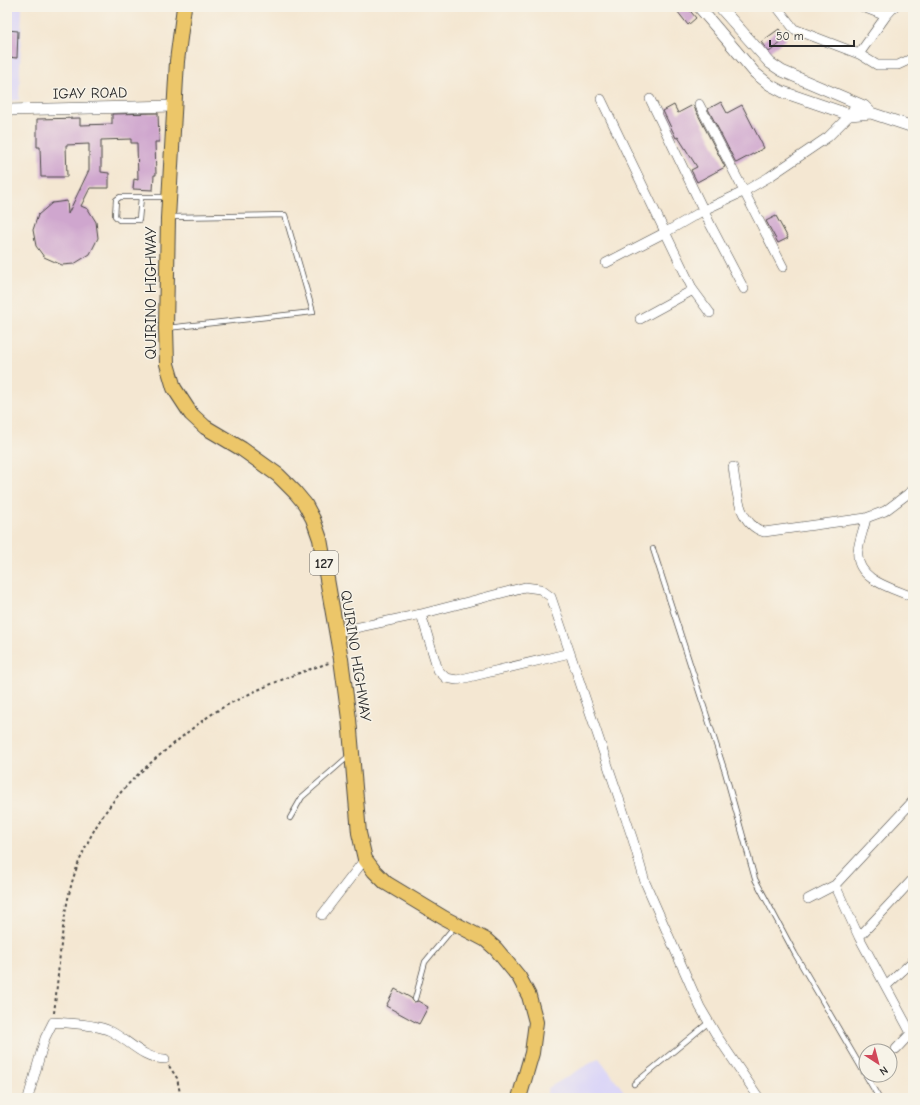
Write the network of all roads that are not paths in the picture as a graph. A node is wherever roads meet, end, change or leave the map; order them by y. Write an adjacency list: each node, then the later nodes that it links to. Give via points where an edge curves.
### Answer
1 (184, 7): 14 (main road, QUIRINO HIGHWAY / 127)
2 (699, 7): 17 (street, via 755,73 770,85)
3 (720, 7): 12 (street, via 770,63 782,71)
4 (776, 7): 8 (street, via 794,29)
5 (863, 7): 7 (street)
6 (894, 7): 7 (street)
7 (886, 16): 8 (street)
8 (859, 54): 9 (street, via 877,65 898,65)
9 (913, 58)
10 (601, 99): 24 (street)
11 (650, 99): 22 (street)
12 (856, 102): 16 (street); 17 (street)
13 (699, 104): 19 (street)
14 (175, 106): 15 (street, IGAY ROAD); 21 (main road, QUIRINO HIGHWAY / 127)
15 (7, 110)
16 (871, 113): 17 (street); 18 (street)
17 (850, 115): 19 (street, via 828,137)
18 (913, 127)
19 (743, 192): 22 (street); 26 (street)
20 (141, 197): 20 (lane, via 139,220 118,220 115,216 116,200 120,197); 21 (lane)
21 (169, 197): 23 (main road, QUIRINO HIGHWAY / 127)
22 (704, 210): 24 (street); 27 (street)
23 (168, 218): 31 (main road, QUIRINO HIGHWAY / 127); 31 (lane, via 284,215 313,312)
24 (666, 232): 25 (street); 28 (street)
25 (606, 263)
26 (783, 268)
27 (744, 289)
28 (694, 290): 29 (street); 30 (street)
29 (710, 313)
30 (640, 319)
31 (166, 328): 38 (main road, QUIRINO HIGHWAY / 127, via 169,370 174,388 191,414 205,427 278,475 305,504 320,539)
32 (733, 467): 34 (street, via 740,508 753,529 764,532)
33 (913, 490): 34 (street, via 885,511)
34 (866, 518): 36 (street, via 858,552 862,570 869,578)
35 (653, 549): 61 (lane, via 725,772 755,879 795,954)
36 (913, 597)
37 (421, 614): 38 (street); 39 (street, via 525,587 540,589 551,598); 39 (street, via 438,670 446,678 457,680)
38 (336, 632): 40 (main road, QUIRINO HIGHWAY / 127)
39 (570, 653): 53 (street, via 634,840 645,882)
40 (352, 753): 42 (lane, via 302,797); 43 (main road, QUIRINO HIGHWAY / 127, via 359,833)
41 (913, 801): 45 (street)
42 (290, 818)
43 (365, 859): 47 (street); 48 (main road, QUIRINO HIGHWAY / 127, via 386,883)
44 (913, 879): 49 (street)
45 (835, 885): 46 (street); 49 (street)
46 (808, 899)
47 (322, 915)
48 (456, 925): 52 (lane, via 425,962); 59 (main road, QUIRINO HIGHWAY / 127, via 475,933 496,949 520,977 530,996 536,1022)
49 (859, 937): 51 (street)
50 (913, 961): 51 (street)
51 (886, 986): 54 (street)
52 (415, 999)
53 (708, 1022): 57 (lane); 60 (street)
54 (912, 1032): 55 (street)
55 (898, 1046)
56 (164, 1059): 58 (street, via 146,1055 107,1030 53,1022 45,1038)
57 (634, 1084)
58 (28, 1098)
59 (519, 1098)
60 (759, 1098)
61 (879, 1098)

